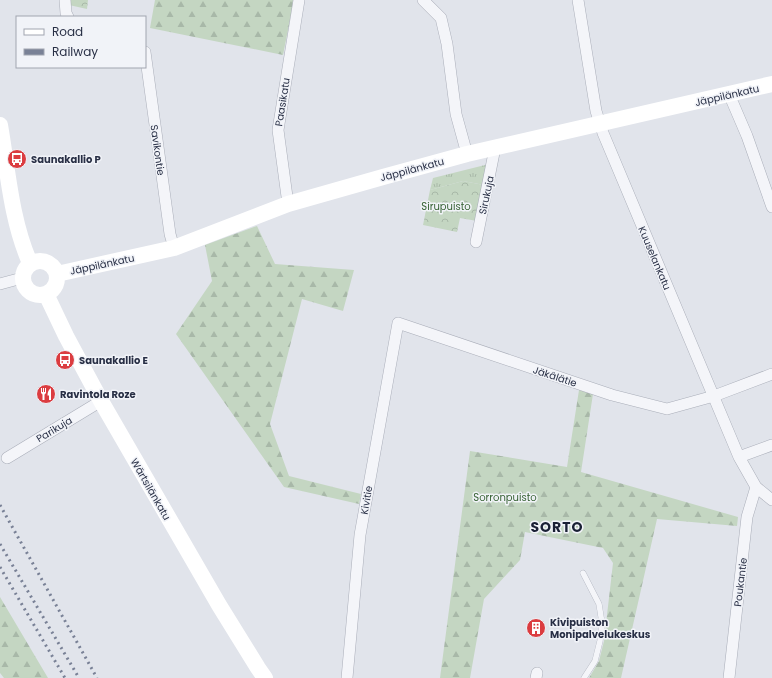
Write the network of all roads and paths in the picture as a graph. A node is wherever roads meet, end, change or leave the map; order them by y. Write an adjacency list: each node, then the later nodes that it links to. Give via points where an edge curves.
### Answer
1 (65, 0): 5 (street)
2 (299, 0): 13 (street, Paasikatu, via 278,130)
3 (423, 0): 12 (street, via 441,18 456,114)
4 (578, 0): 9 (street, Kuuselankatu)
5 (68, 16)
6 (146, 59): 16 (street, Savikontie)
7 (772, 84): 8 (street, Jäppilänkatu)
8 (728, 94): 9 (street, Jäppilänkatu); 14 (street, via 747,136)
9 (600, 123): 11 (street, Jäppilänkatu); 24 (street, Kuuselankatu)
10 (0, 125): 17 (street, via 16,222)
11 (496, 148): 12 (street, Jäppilänkatu); 15 (street, Sirukuja)
12 (467, 154): 13 (street, Jäppilänkatu)
13 (288, 204): 16 (street, Jäppilänkatu)
14 (772, 206)
15 (476, 242)
16 (174, 248): 18 (street, Jäppilänkatu)
17 (30, 263): 18 (street, via 46,261 53,266); 19 (street)
18 (57, 274): 21 (street, via 54,288)
19 (22, 278): 20 (street); 21 (street, via 28,291 37,295)
20 (0, 284)
21 (46, 294): 25 (street, Wärtsilänkatu)
22 (398, 323): 24 (street, Jäkälätie, via 612,395 668,409); 33 (street, Kivitie, via 360,535)
23 (772, 374): 24 (street, Jäkälätie)
24 (714, 396): 27 (street, Kuuselankatu)
25 (101, 401): 28 (street, Parikuja); 32 (street, Wärtsilänkatu, via 219,605)
26 (772, 445): 27 (street)
27 (739, 457): 29 (street, Kuuselankatu)
28 (7, 458)
29 (756, 487): 30 (street, Kuuselankatu); 35 (street, Poukantie, via 747,518)
30 (772, 500)
31 (583, 573): 34 (lane, via 599,604 602,623 595,661)
32 (265, 678)
33 (347, 678)
34 (584, 678)
35 (729, 678)

